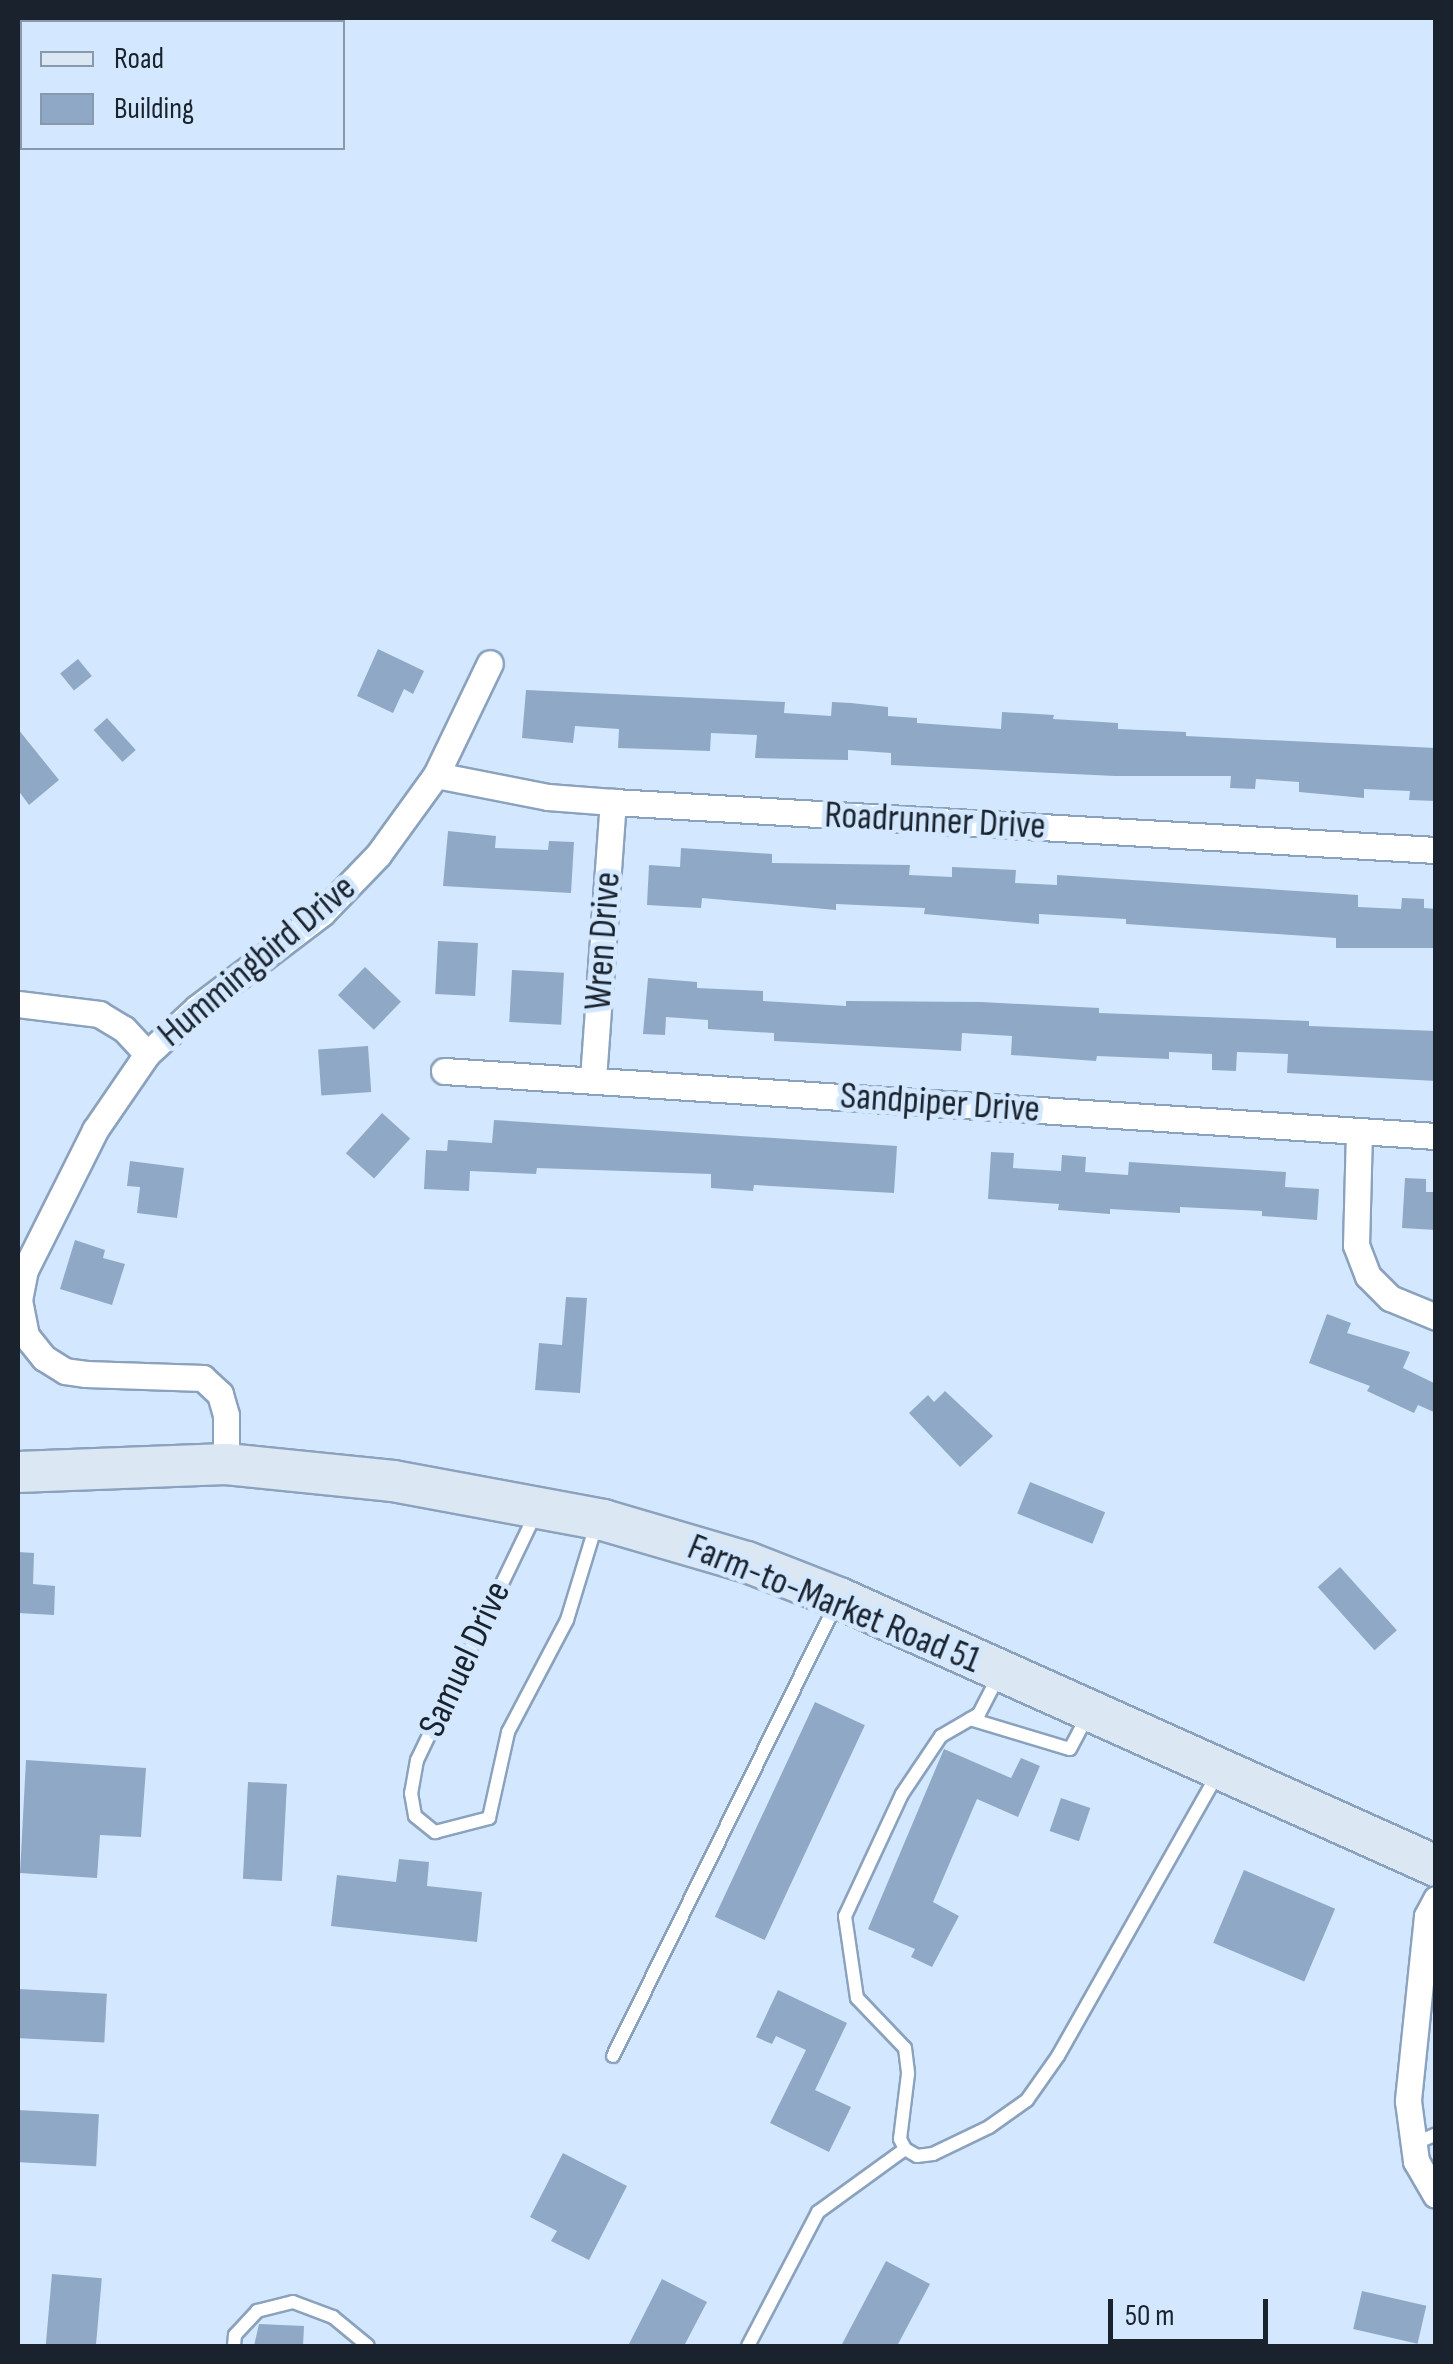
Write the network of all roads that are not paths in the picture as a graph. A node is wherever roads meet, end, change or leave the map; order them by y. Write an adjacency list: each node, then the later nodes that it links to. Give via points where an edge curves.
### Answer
1 (490, 663): 2 (street, Hummingbird Drive)
2 (436, 776): 3 (street, Roadrunner Drive); 6 (street, Hummingbird Drive, via 378,856 322,913)
3 (613, 802): 4 (street, Roadrunner Drive); 8 (street, Wren Drive)
4 (1436, 850)
5 (18, 1004): 6 (street, via 99,1014)
6 (147, 1054): 12 (street, Hummingbird Drive, via 94,1130 25,1270 19,1300 26,1336 65,1371 203,1378 220,1394 226,1415)
7 (444, 1071): 8 (street, Sandpiper Drive)
8 (594, 1080): 9 (street, Sandpiper Drive)
9 (1359, 1131): 10 (street, Sandpiper Drive); 11 (street, via 1356,1245 1368,1276 1390,1298)
10 (1436, 1136)
11 (1436, 1317)
12 (226, 1464): 13 (main road, Farm-to-Market Road 51); 14 (main road, Farm-to-Market Road 51, via 392,1481)
13 (18, 1472)
14 (538, 1508): 15 (main road, Farm-to-Market Road 51); 15 (lane, Samuel Drive, via 417,1760 410,1794 415,1816 435,1832 489,1818 508,1732 567,1620)
15 (598, 1519): 16 (main road, Farm-to-Market Road 51, via 746,1562)
16 (839, 1598): 17 (main road, Farm-to-Market Road 51); 23 (lane)
17 (1001, 1671): 18 (main road, Farm-to-Market Road 51); 19 (lane)
18 (1090, 1711): 19 (lane, via 1070,1749); 20 (main road, Farm-to-Market Road 51)
19 (970, 1719): 25 (lane, via 941,1736 902,1794 845,1916 857,1998 904,2048)
20 (1220, 1769): 21 (main road, Farm-to-Market Road 51); 25 (lane, via 1027,2100 933,2154)
21 (1436, 1866)
22 (1436, 1898): 24 (street, via 1427,1916 1408,2102)
23 (613, 2056)
24 (1425, 2139): 26 (street, via 1416,2161)
25 (905, 2149): 29 (lane, via 818,2212)
26 (1436, 2195)
27 (234, 2346): 28 (lane, via 235,2335 257,2312 293,2302 333,2316)
28 (368, 2346)
29 (748, 2346)

